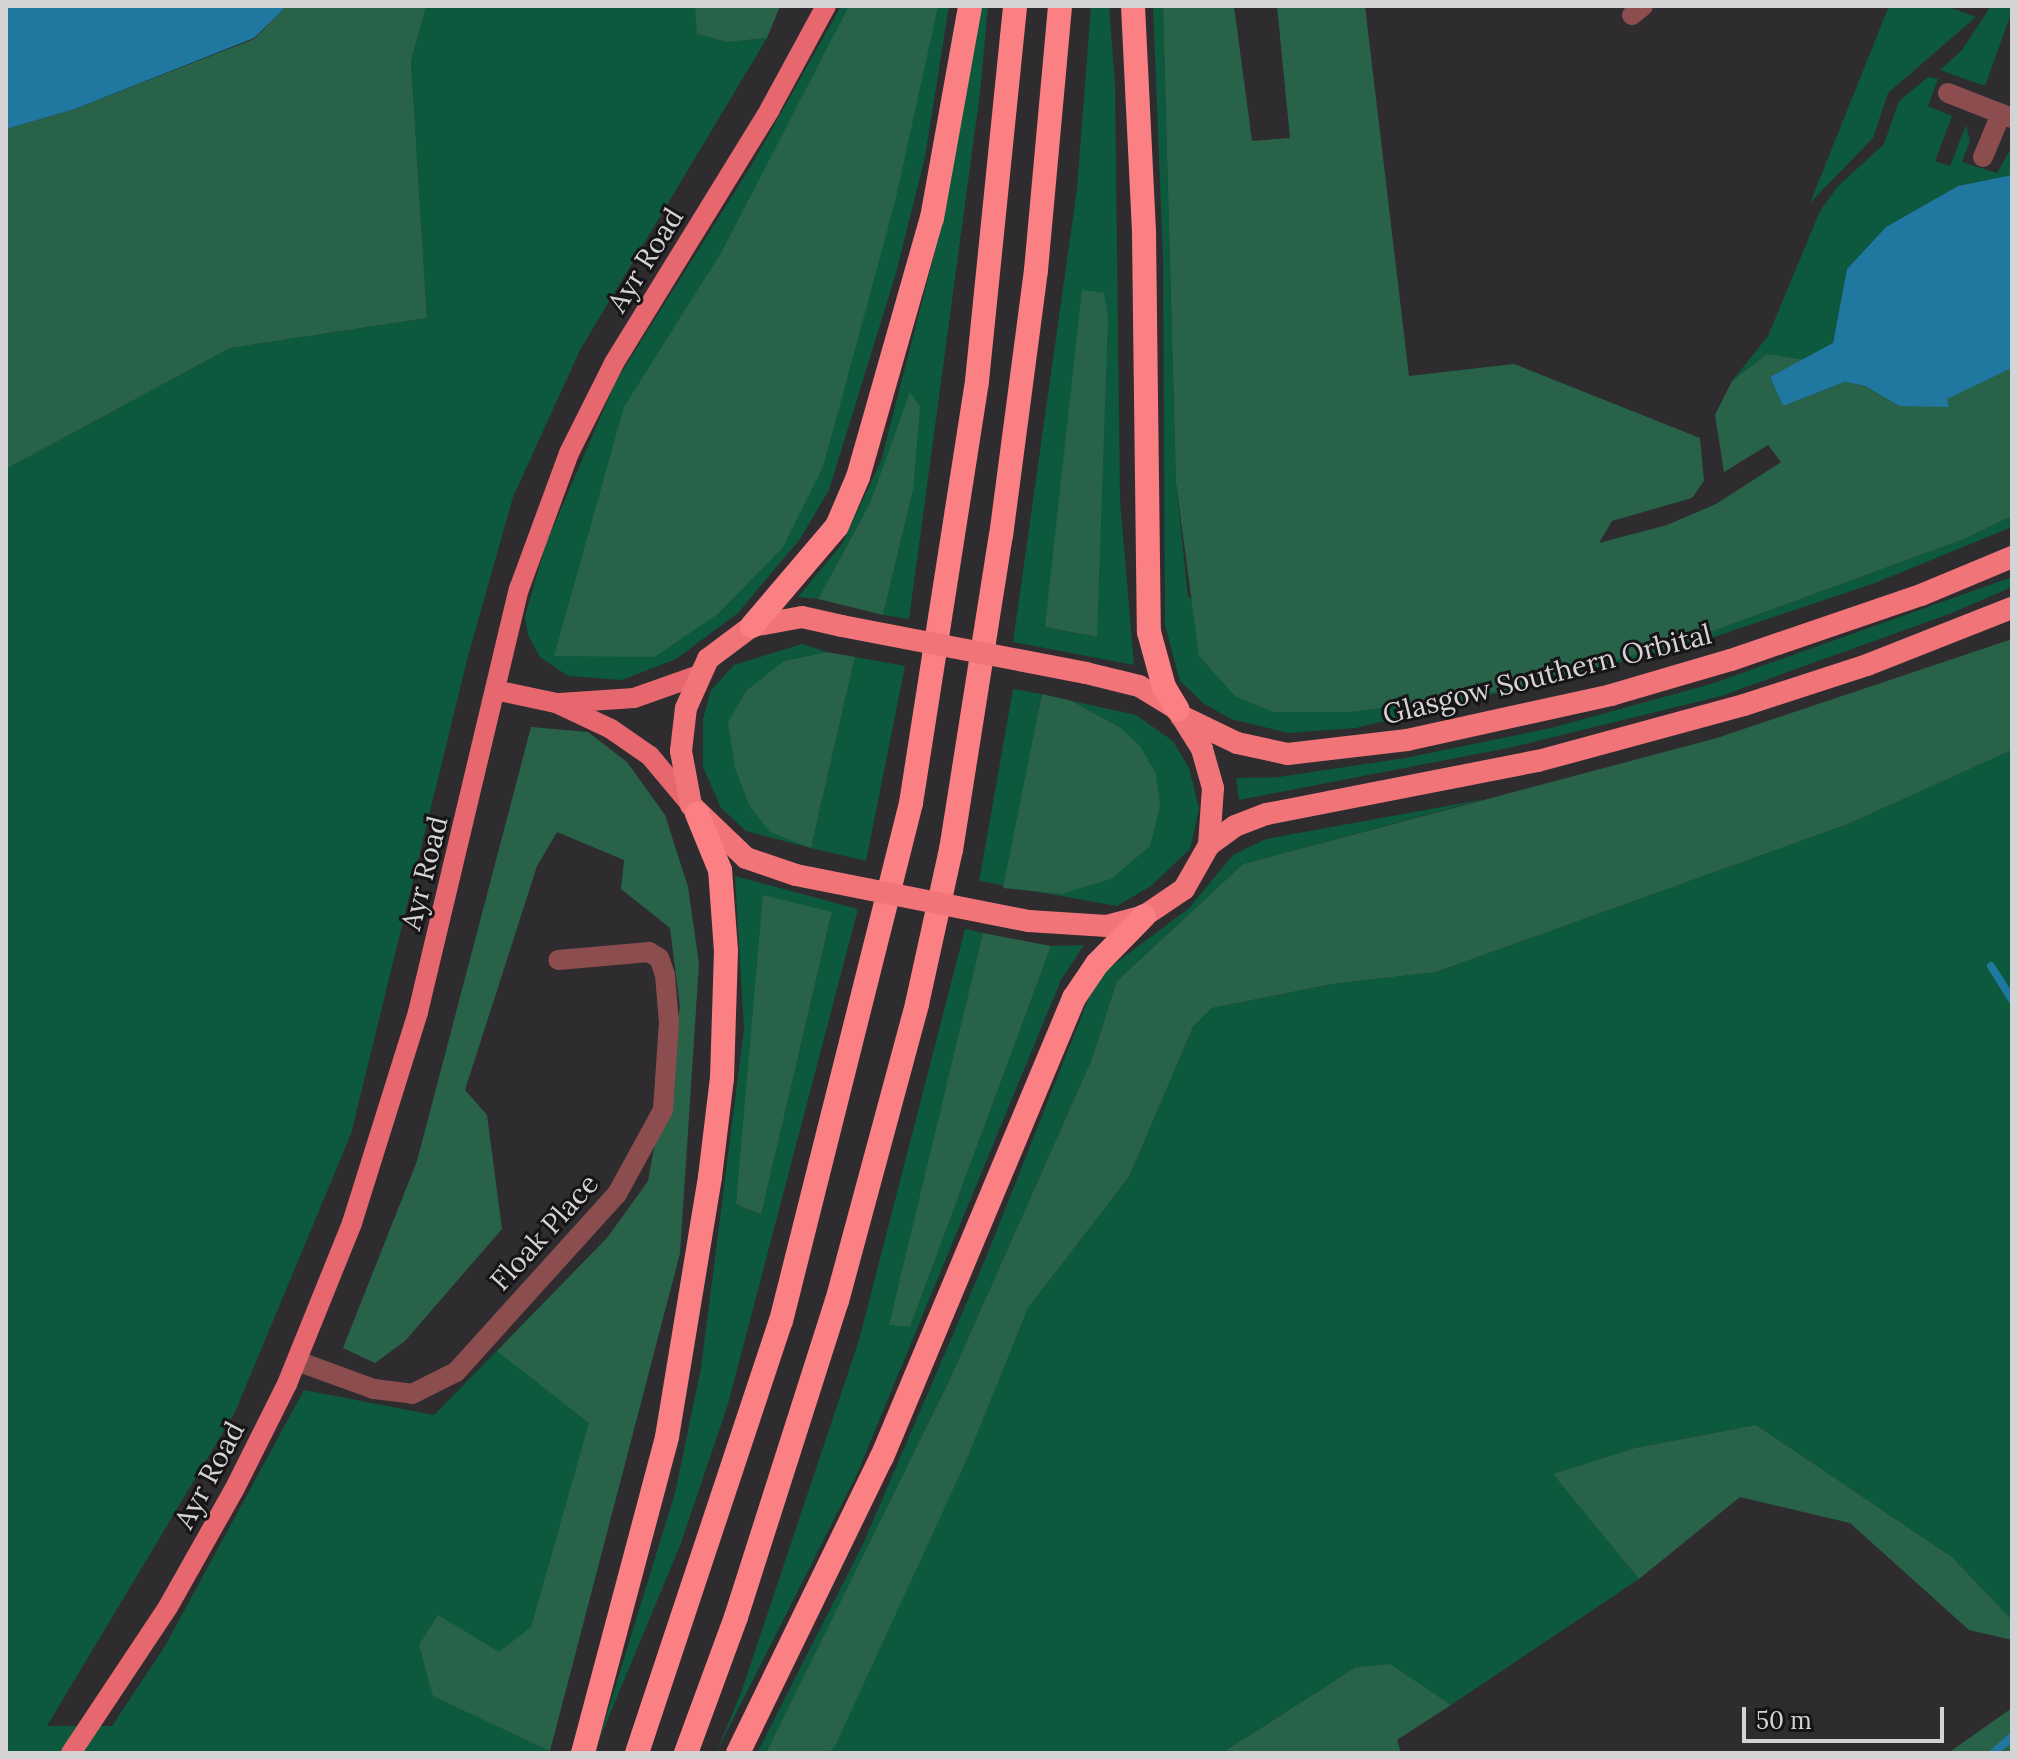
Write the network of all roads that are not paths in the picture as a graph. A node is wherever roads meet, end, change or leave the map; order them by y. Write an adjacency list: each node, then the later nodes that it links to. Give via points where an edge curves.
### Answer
1 (826, 6): 13 (main road, Ayr Road, via 591,407 537,529)
2 (970, 6): 11 (highway, via 932,218 858,477 837,526)
3 (1015, 6): 23 (highway, via 977,381 911,803 781,1321)
4 (1060, 6): 24 (highway, via 1034,285 951,850 917,1004 837,1301 736,1617)
5 (1133, 6): 15 (highway, via 1144,234 1149,632 1164,687)
6 (1948, 93): 7 (street)
7 (2006, 116): 8 (street)
8 (1983, 157)
9 (2012, 557): 15 (highway, Glasgow Southern Orbital, via 1893,605 1731,660 1611,695 1407,740 1288,754 1237,743)
10 (2012, 608): 17 (highway, via 1867,665 1744,705 1538,761 1267,814 1235,826)
11 (752, 626): 12 (highway, via 726,641); 15 (highway, Glasgow Southern Orbital, bridge, via 802,617 1086,673 1139,686)
12 (699, 675): 14 (main road, via 634,698); 16 (highway, via 681,731 682,771)
13 (495, 690): 14 (main road); 20 (main road, Ayr Road, via 461,843 383,1133)
14 (556, 703): 16 (main road, via 650,756)
15 (1179, 712): 17 (highway, via 1202,749 1213,788)
16 (694, 810): 18 (highway, bridge, via 746,858 796,875 1029,921 1107,926); 22 (highway, via 720,870 726,951 722,1078 667,1437)
17 (1209, 845): 18 (highway, via 1184,889)
18 (1144, 916): 25 (highway, via 1097,964 1074,998 882,1457)
19 (558, 960): 20 (street, Floak Place, via 649,952 659,958 665,975 669,1023 663,1110 617,1194 456,1372 412,1394 374,1389)
20 (297, 1361): 21 (main road, Ayr Road, via 204,1546)
21 (71, 1753)
22 (583, 1753)
23 (637, 1753)
24 (686, 1753)
25 (738, 1753)

